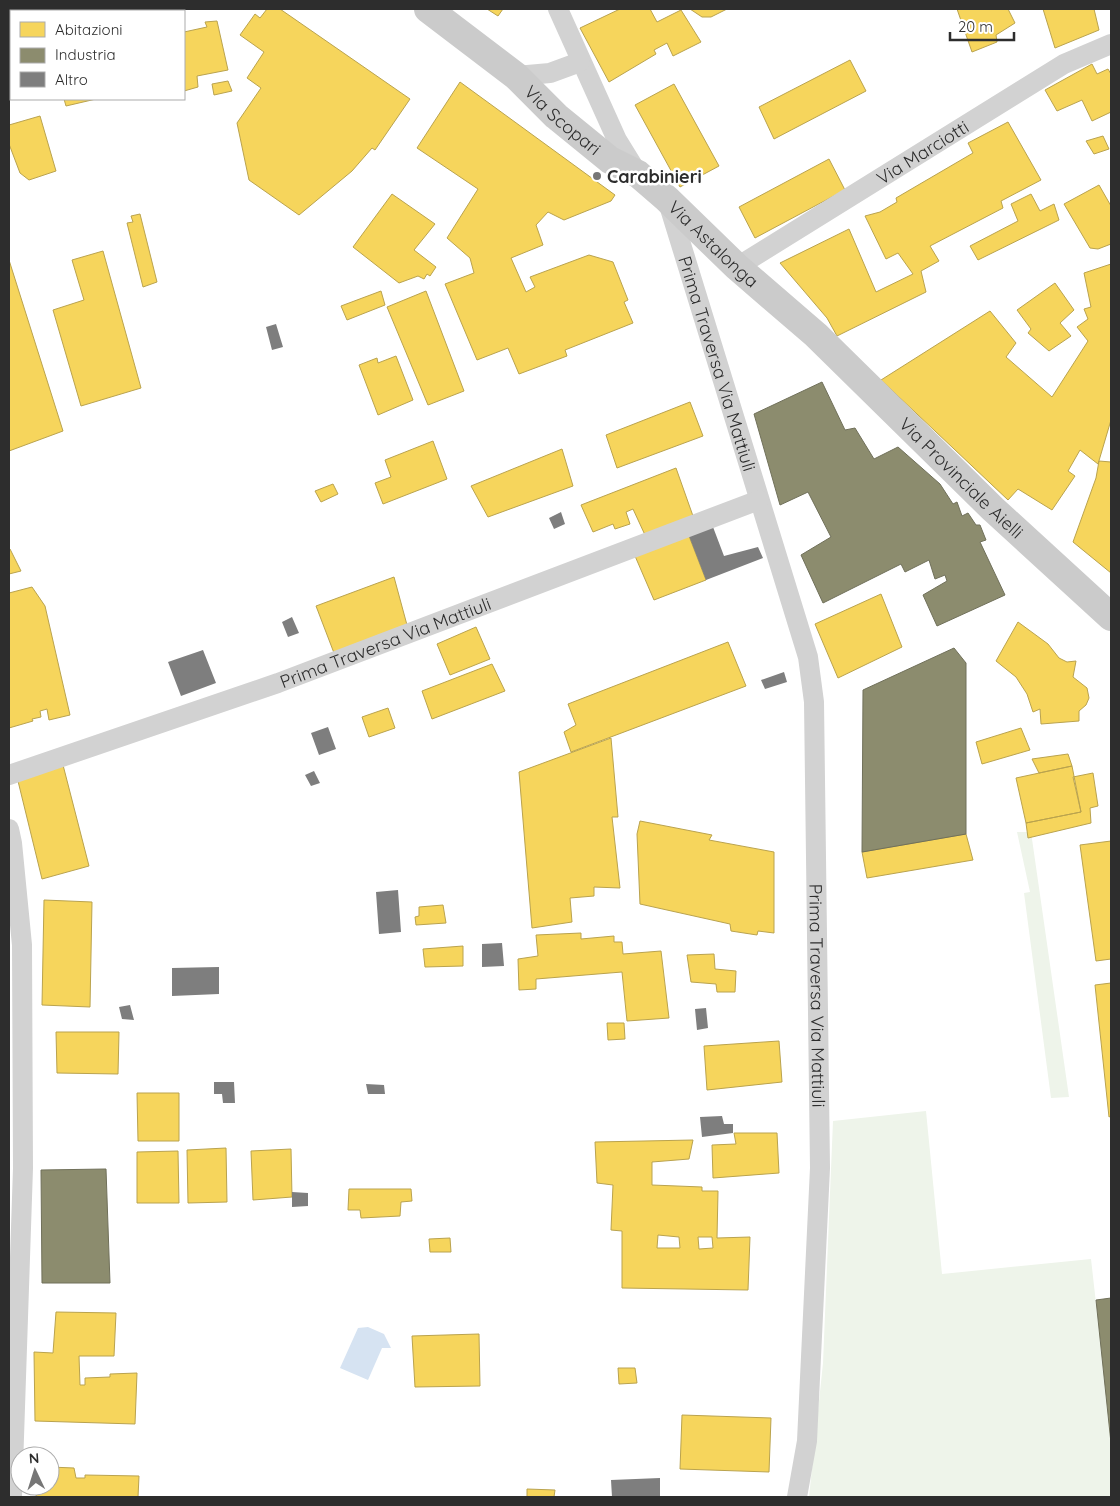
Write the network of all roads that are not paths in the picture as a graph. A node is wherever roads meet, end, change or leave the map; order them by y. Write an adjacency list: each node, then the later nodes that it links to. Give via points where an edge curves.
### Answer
1 (428, 9): 5 (street, Via Scopari)
2 (558, 9): 4 (street, Via Astalonga)
3 (1111, 44): 8 (street, Via Marciotti, via 1064,64)
4 (580, 62): 5 (street, Via Scopari, via 550,73); 6 (street, Via Astalonga, via 617,140)
5 (516, 76): 6 (street, Via Scopari, via 556,116 610,160)
6 (638, 174): 7 (street, Via Astalonga)
7 (667, 199): 8 (street, Via Astalonga); 10 (street, Prima Traversa Via Mattiuli)
8 (737, 267): 9 (street, Via Astalonga)
9 (816, 335): 11 (street, Via Provinciale Aielli, via 993,509)
10 (759, 500): 12 (street, Prima Traversa Via Mattiuli, via 278,683); 17 (street, Prima Traversa Via Mattiuli, via 808,657 814,702 820,1168 808,1441)
11 (1111, 617)
12 (9, 776)
13 (9, 829): 14 (street)
14 (13, 893): 15 (street, via 22,945 23,1168)
15 (11, 1440): 16 (street)
16 (12, 1497)
17 (797, 1497)

